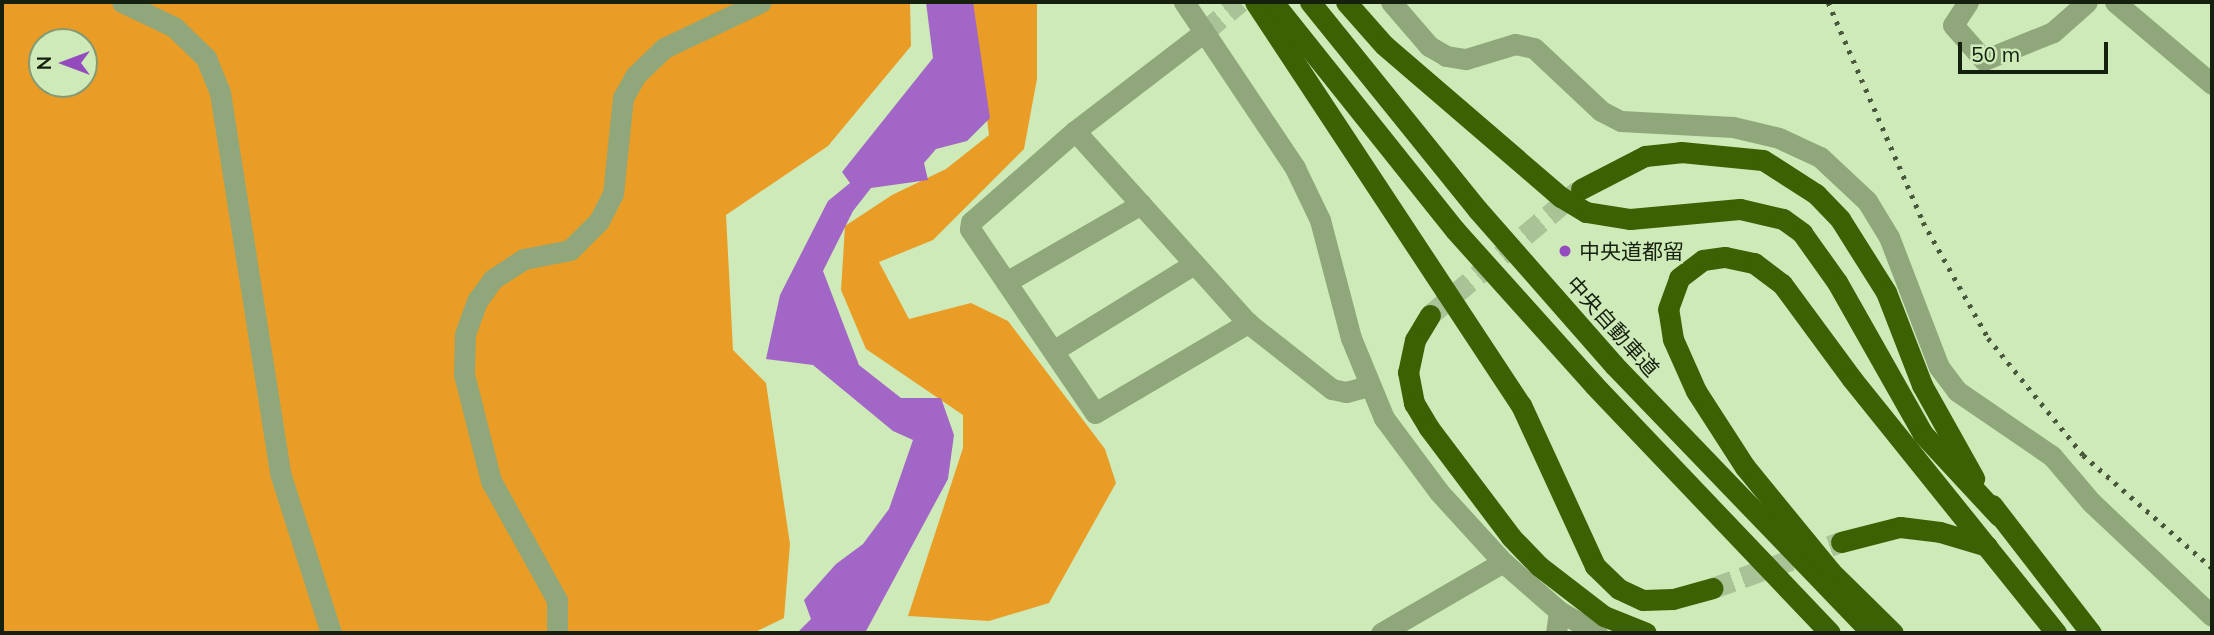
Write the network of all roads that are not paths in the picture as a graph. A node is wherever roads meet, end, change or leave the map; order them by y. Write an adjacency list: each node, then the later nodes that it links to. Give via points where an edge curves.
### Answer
1 (122, 2): 30 (street, via 174,27 206,58 220,93 280,473)
2 (761, 2): 31 (street, via 664,48 635,76 623,98 613,194 599,221 570,250 524,259 494,279 477,301 465,334 464,374 491,481 557,600)
3 (1184, 2): 12 (street)
4 (1255, 2): 27 (highway, via 1521,405 1595,566 1619,589 1643,600 1673,599)
5 (1273, 2): 36 (highway, via 1464,240 1725,527)
6 (1310, 2): 37 (highway, 中央自動車道, via 1477,209 1614,365)
7 (1346, 2): 23 (highway, via 1384,45 1560,197 1586,212 1630,219 1740,209 1783,219 1802,233 1837,282 1923,434)
8 (1391, 2): 29 (street, via 1429,46 1446,56 1466,59 1515,44 1534,48 1601,111 1621,121 1733,127 1779,138 1820,157 1867,201 1889,237 1939,367 1957,391 1974,407 2012,426 2052,456 2091,502)
9 (1968, 2): 10 (street, via 1953,25 1984,60 2053,32)
10 (2087, 2)
11 (2115, 2): 13 (street)
12 (1204, 32): 14 (street); 22 (street, via 1295,168 1320,220)
13 (2212, 84)
14 (1076, 131): 16 (street); 18 (street, via 971,222 970,229)
15 (1581, 189): 23 (highway, via 1646,156 1681,152 1763,160 1816,194 1864,253 1886,292 1922,385 1962,460)
16 (1141, 204): 17 (street); 18 (street)
17 (1194, 264): 20 (street); 21 (street)
18 (1006, 282): 21 (street)
19 (1430, 315): 35 (highway, via 1415,340 1408,372 1414,402 1429,428 1511,537 1539,566 1604,616)
20 (1248, 323): 21 (street, via 1095,413); 22 (street, via 1332,390 1346,392)
21 (1053, 351)
22 (1368, 386): 26 (street, via 1384,418 1439,492)
23 (1999, 516): 40 (highway)
24 (1841, 542): 25 (highway, via 1900,527 1940,532)
25 (1987, 546): 38 (highway, via 1782,284 1754,263 1726,257 1703,260 1690,268 1672,292 1668,309 1673,339 1696,391 1745,467 1831,572); 39 (highway)
26 (1503, 562): 28 (street); 32 (street)
27 (1713, 588)
28 (1559, 611): 33 (street); 34 (street)
29 (2212, 616)
30 (331, 633)
31 (557, 633)
32 (1381, 633)
33 (1556, 633)
34 (1597, 633)
35 (1646, 633)
36 (1830, 633)
37 (1872, 633)
38 (1893, 633)
39 (2056, 633)
40 (2091, 633)

